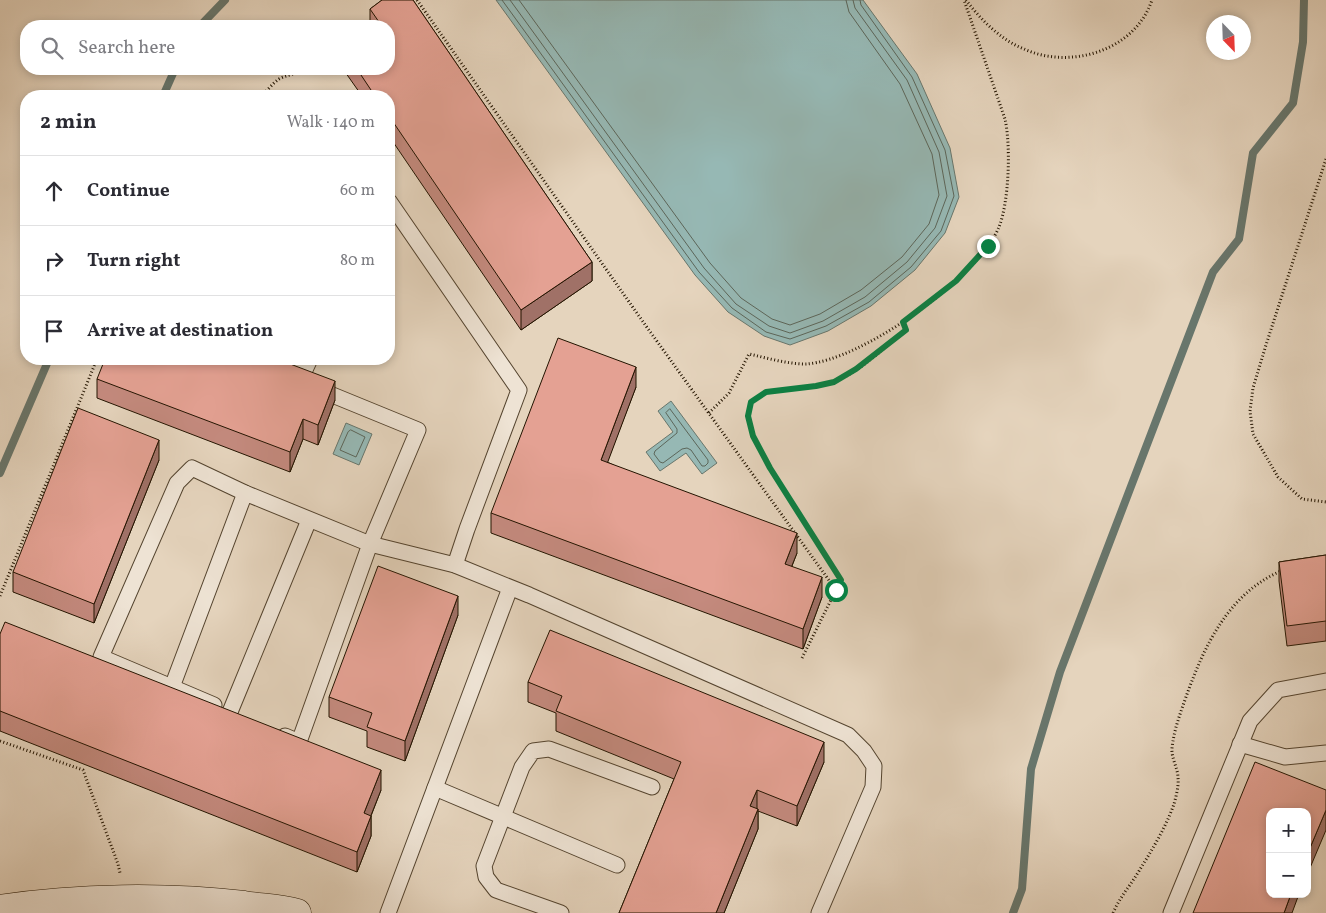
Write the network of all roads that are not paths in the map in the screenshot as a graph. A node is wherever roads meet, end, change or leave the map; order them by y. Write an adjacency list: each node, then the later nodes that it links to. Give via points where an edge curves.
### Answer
1 (395, 209): 8 (lane, via 519,390)
2 (290, 365): 4 (lane)
3 (307, 365): 4 (lane)
4 (303, 374): 7 (lane, via 308,385 418,430)
5 (245, 492): 6 (lane); 11 (lane); 11 (lane, via 192,468 177,483 101,657)
6 (309, 520): 7 (lane); 12 (lane)
7 (370, 544): 8 (lane); 14 (lane, via 299,742)
8 (455, 565): 9 (lane)
9 (510, 588): 18 (lane); 25 (lane, via 848,735 864,751 874,766 873,788)
10 (1326, 681): 15 (lane, via 1278,690 1250,721)
11 (172, 687): 12 (lane)
12 (230, 712): 13 (lane)
13 (247, 720)
14 (273, 731)
15 (1240, 744): 16 (lane, via 1285,757); 26 (lane)
16 (1326, 753)
17 (652, 787): 19 (lane, via 548,749 533,751 522,767)
18 (435, 788): 19 (lane); 23 (lane)
19 (502, 816): 20 (lane); 24 (lane, via 484,866 486,878 496,890)
20 (617, 865)
21 (0, 909): 22 (main road, via 152,899 222,903)
22 (297, 913)
23 (388, 913)
24 (561, 913)
25 (819, 913)
26 (1170, 913)

